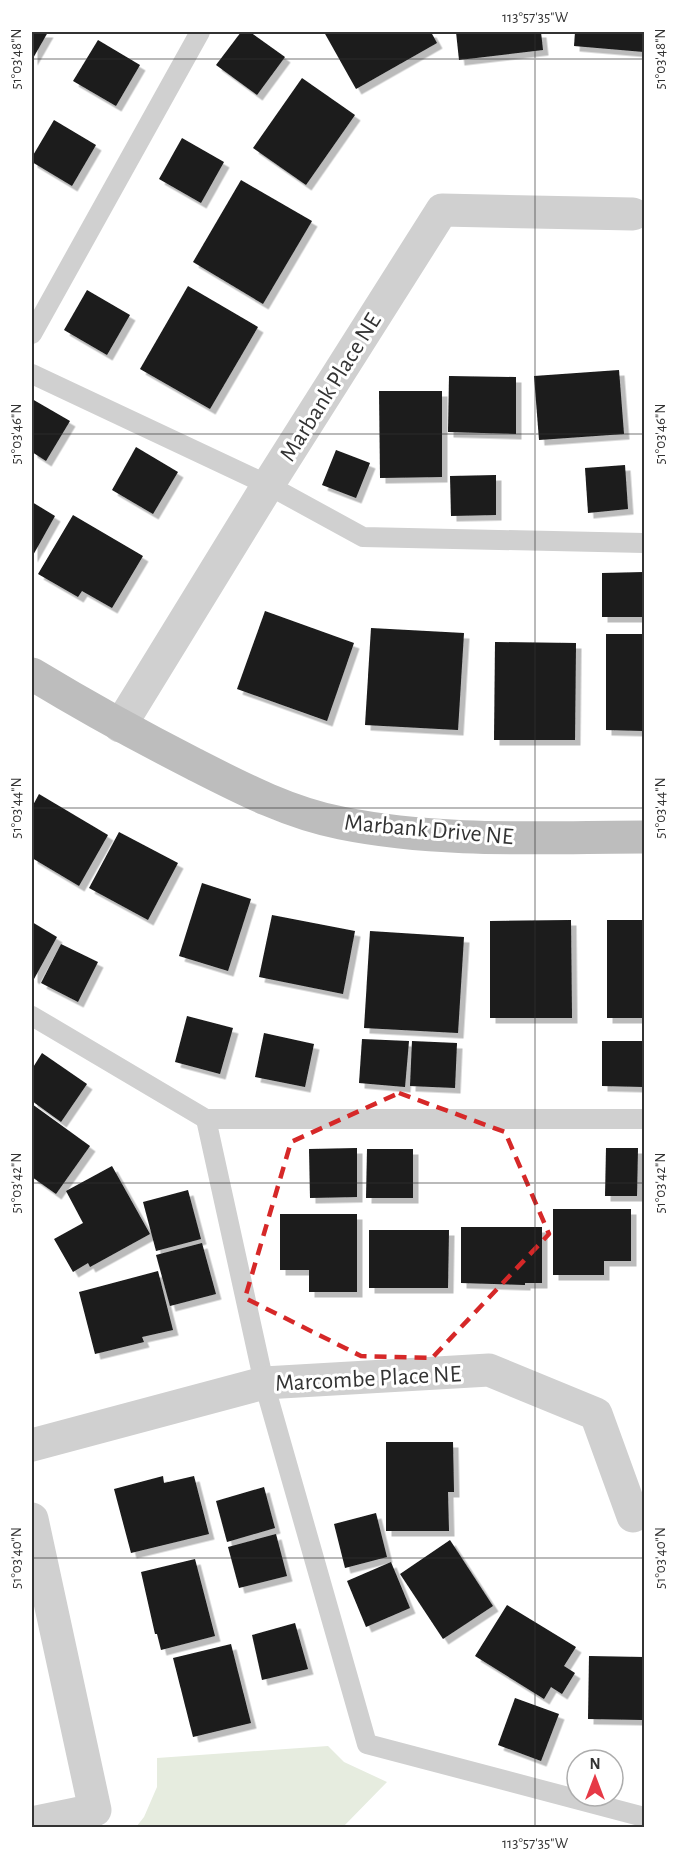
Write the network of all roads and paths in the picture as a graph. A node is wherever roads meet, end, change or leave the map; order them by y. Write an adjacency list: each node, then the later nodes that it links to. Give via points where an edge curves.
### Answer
1 (200, 32): 3 (lane)
2 (633, 214): 5 (street, Marbank Place NE, via 442,210)
3 (32, 334)
4 (32, 374): 5 (lane)
5 (268, 485): 6 (lane, via 363,537); 8 (street, Marbank Place NE)
6 (645, 543)
7 (32, 674): 8 (street, Marbank Drive NE)
8 (120, 726): 9 (street, Marbank Drive NE, via 262,798 340,823 480,837)
9 (645, 837)
10 (32, 1016): 11 (lane)
11 (206, 1119): 12 (lane); 13 (lane)
12 (645, 1119)
13 (264, 1383): 14 (street, Marcombe Place NE); 15 (street, Marcombe Place NE, via 489,1371 596,1414); 17 (lane, via 367,1744)
14 (32, 1445)
15 (633, 1515)
16 (32, 1519): 18 (street, via 95,1810)
17 (645, 1817)
18 (32, 1823)

